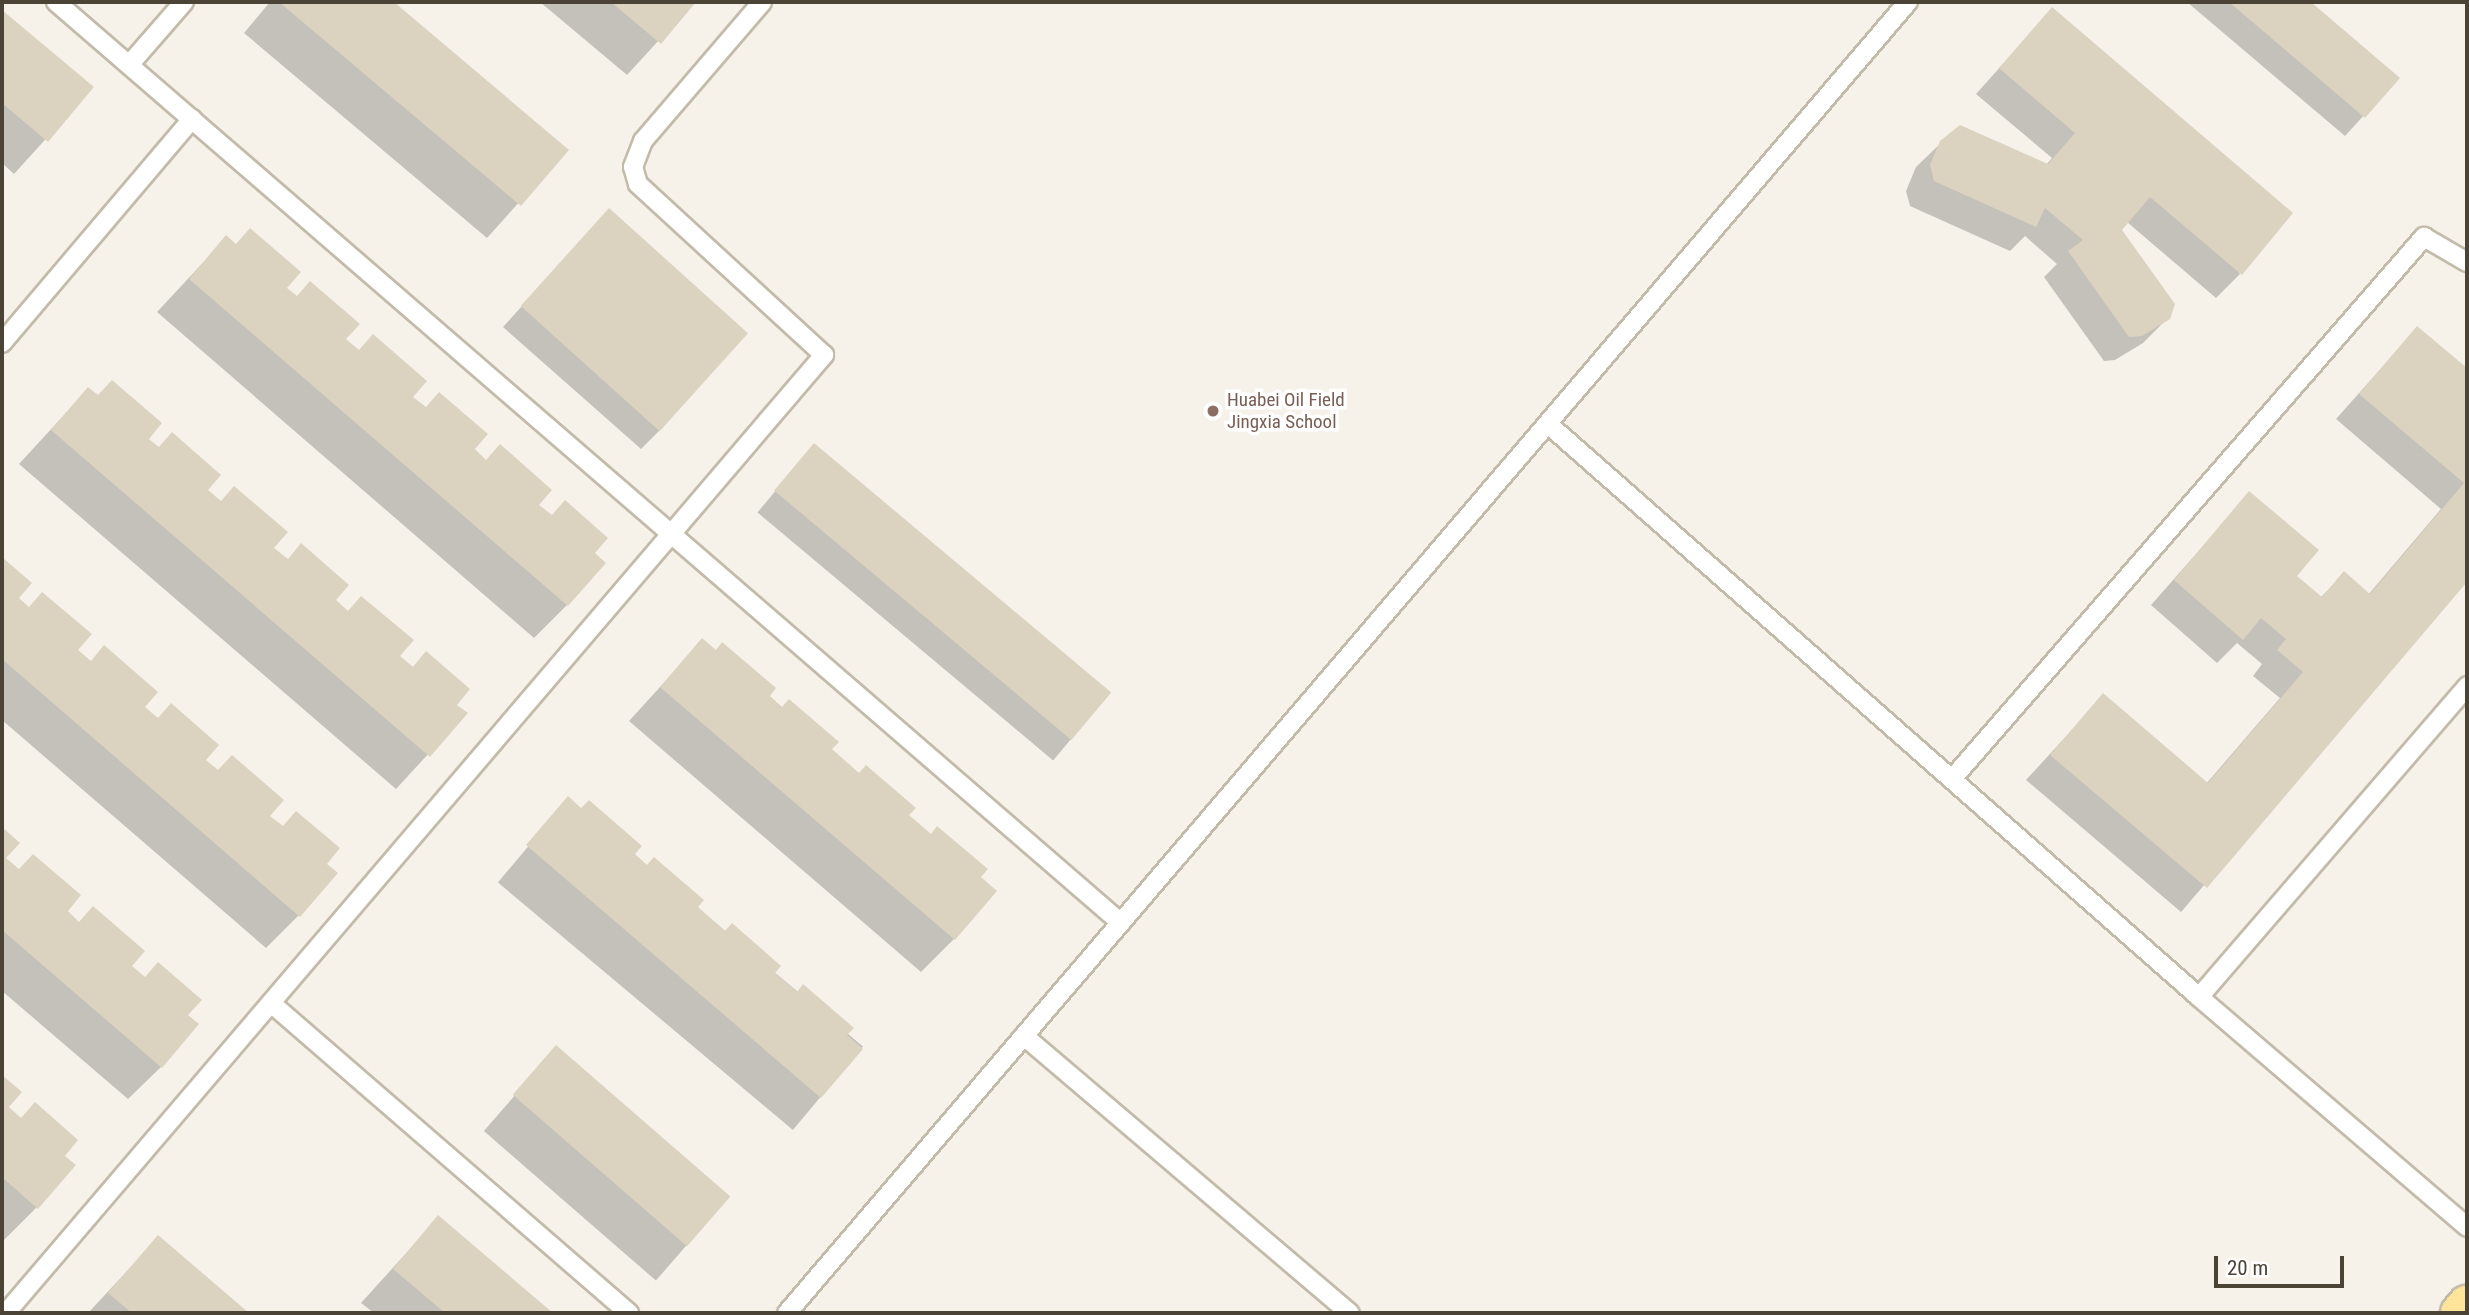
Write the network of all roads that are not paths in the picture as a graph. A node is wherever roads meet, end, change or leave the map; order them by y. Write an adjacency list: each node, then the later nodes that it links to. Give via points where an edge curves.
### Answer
1 (56, 2): 5 (lane)
2 (184, 2): 5 (lane)
3 (762, 2): 10 (lane, via 643,141 633,167 638,184 824,355)
4 (1908, 2): 9 (lane)
5 (129, 65): 6 (lane)
6 (192, 119): 8 (lane); 10 (lane)
7 (2467, 262): 12 (lane, via 2424,237)
8 (2, 343)
9 (1548, 424): 12 (lane); 13 (lane)
10 (672, 534): 13 (lane); 15 (lane)
11 (2467, 686): 14 (lane)
12 (1952, 779): 14 (lane)
13 (1121, 923): 16 (lane)
14 (2199, 997): 17 (lane)
15 (271, 1003): 19 (lane); 20 (lane)
16 (1024, 1036): 21 (lane); 22 (lane)
17 (2467, 1227)
18 (2467, 1305): 23 (main road)
19 (6, 1313)
20 (629, 1313)
21 (787, 1313)
22 (1350, 1313)
23 (2460, 1313)

